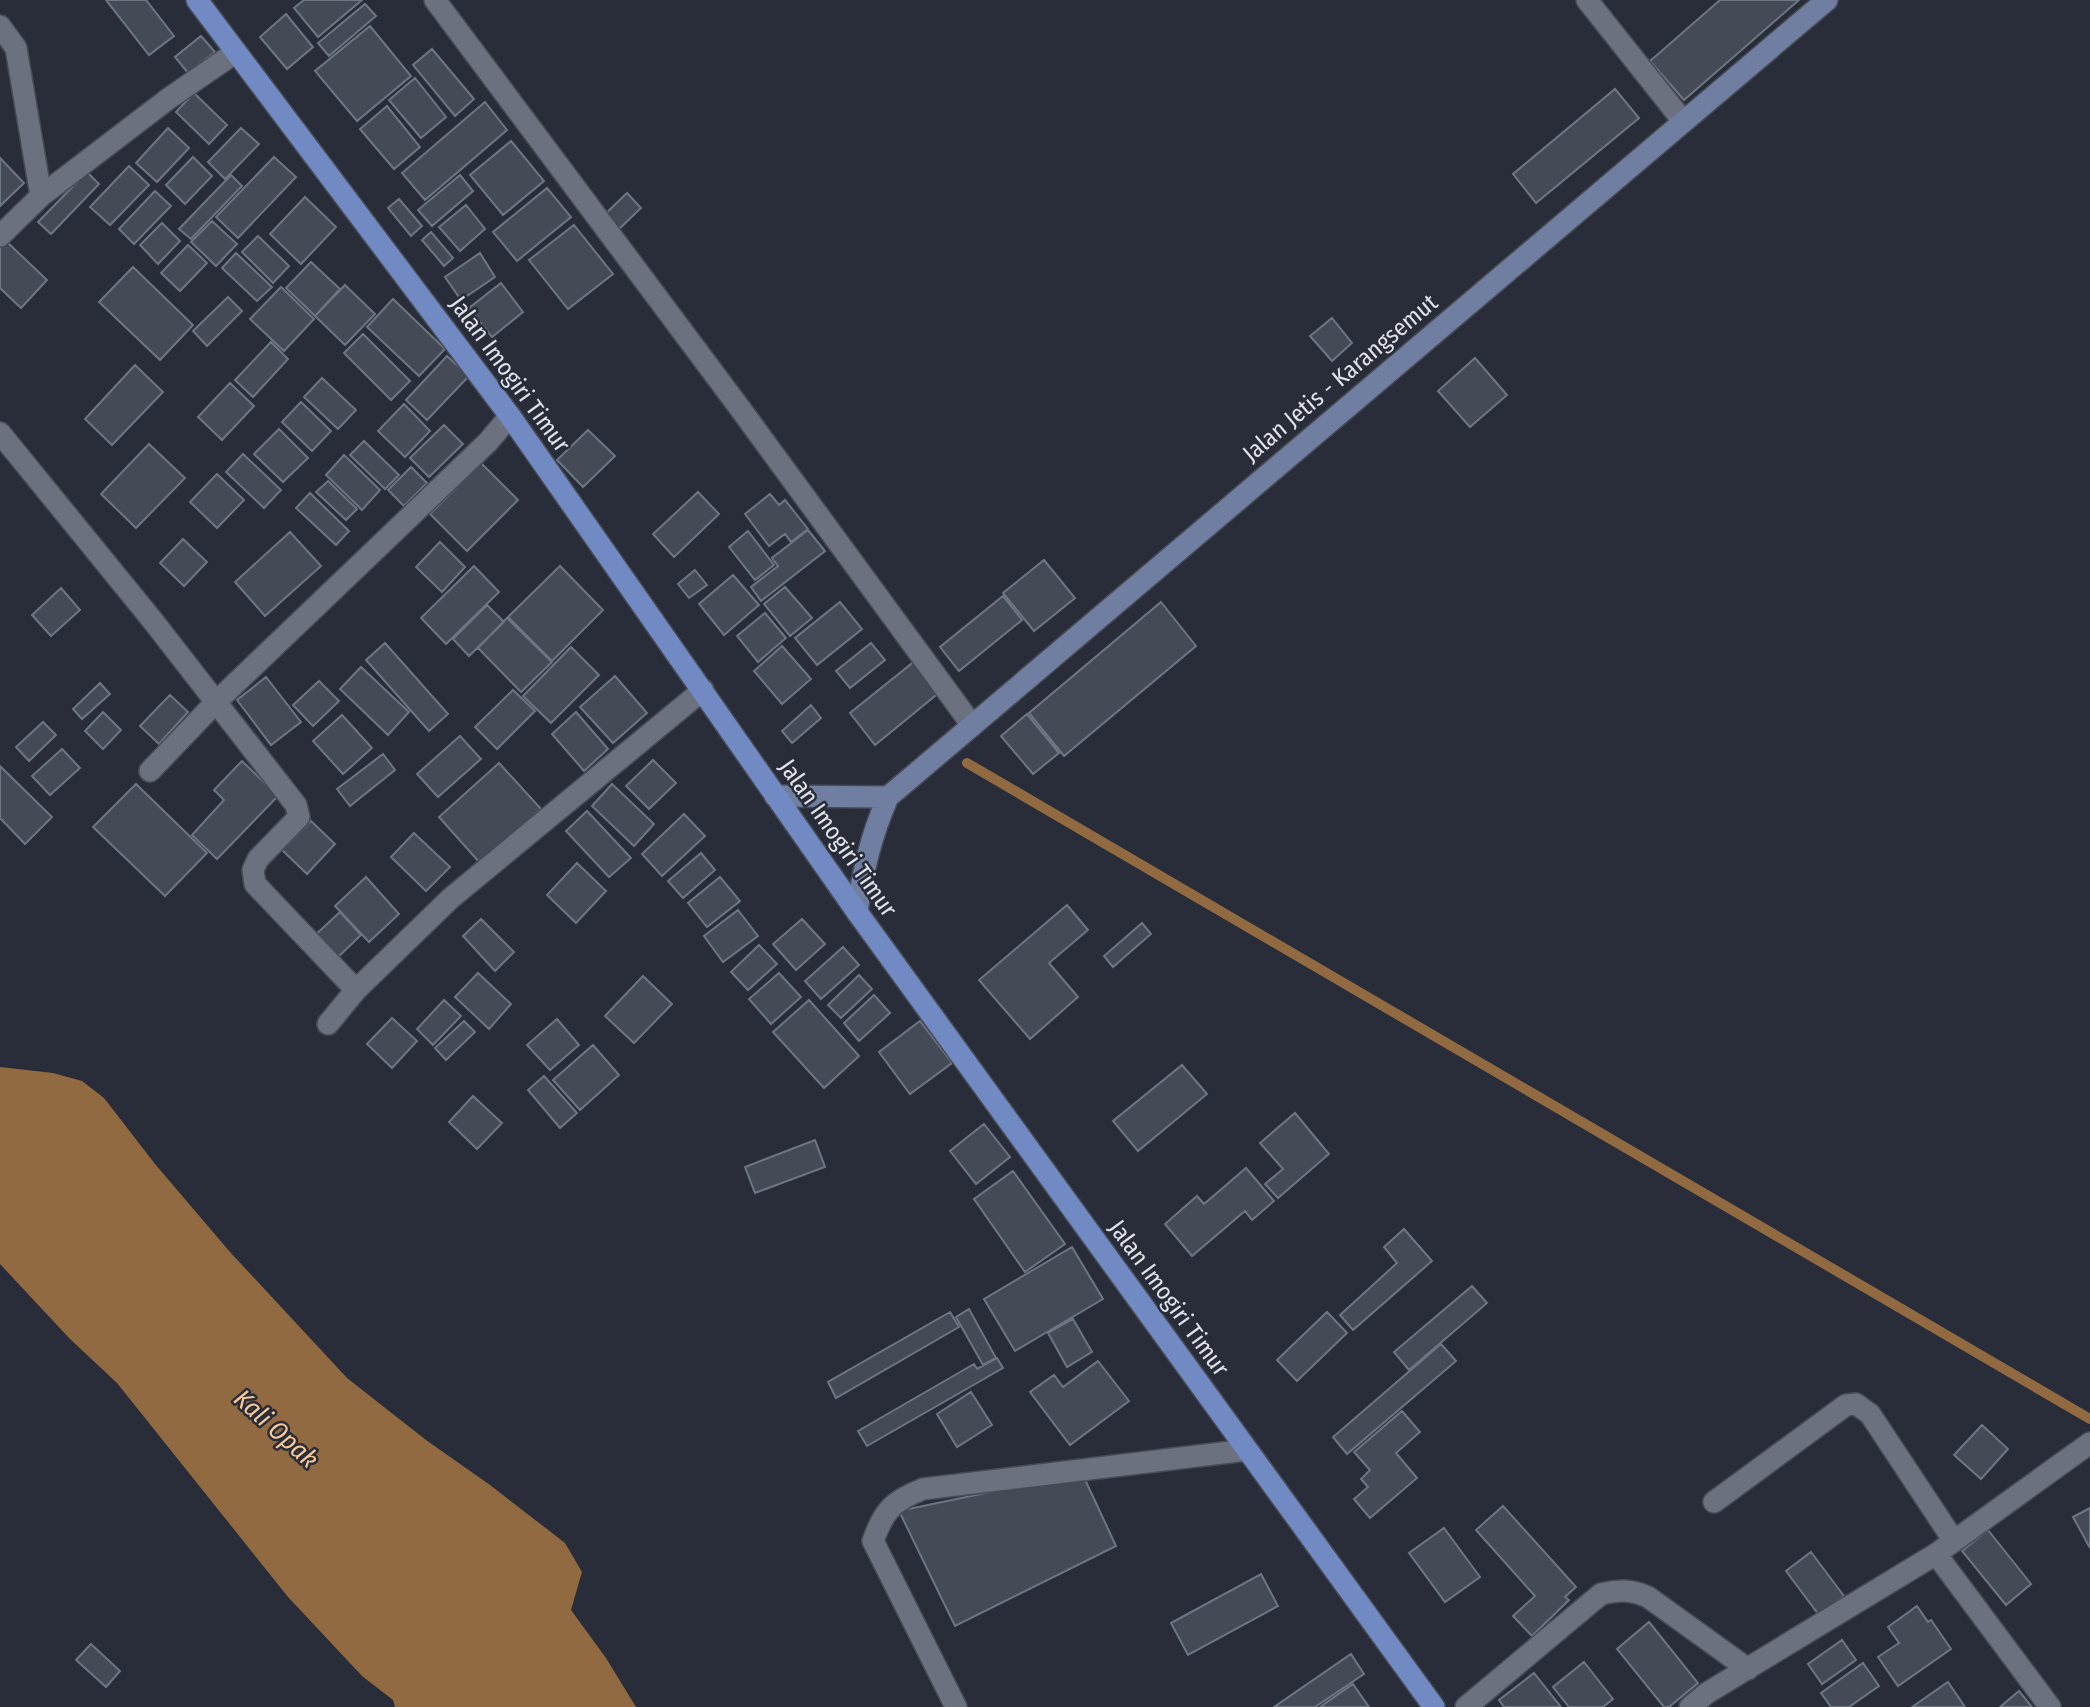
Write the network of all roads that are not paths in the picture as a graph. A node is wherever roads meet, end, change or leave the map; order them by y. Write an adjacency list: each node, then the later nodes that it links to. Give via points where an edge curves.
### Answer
1 (197, 0): 6 (main road, Jalan Imogiri Timur)
2 (435, 0): 14 (street)
3 (1587, 0): 7 (street)
4 (1827, 0): 7 (main road, Jalan Jetis - Karangsemut)
5 (0, 26): 8 (street, via 16,48)
6 (236, 52): 8 (street); 10 (main road, Jalan Imogiri Timur)
7 (1683, 121): 14 (main road, Jalan Jetis - Karangsemut)
8 (41, 196): 9 (street)
9 (0, 236)
10 (510, 416): 12 (main road, Jalan Imogiri Timur); 13 (street)
11 (0, 433): 13 (street)
12 (703, 691): 16 (main road, Jalan Imogiri Timur); 19 (street, via 451,898)
13 (216, 702): 15 (street); 19 (street, via 296,805 299,817 258,859 253,870 255,884)
14 (972, 725): 17 (main road, Jalan Jetis - Karangsemut)
15 (150, 771)
16 (775, 796): 17 (main road); 18 (main road, Jalan Imogiri Timur)
17 (888, 797): 18 (main road, via 872,834)
18 (857, 912): 22 (main road, Jalan Imogiri Timur)
19 (356, 989): 20 (street)
20 (328, 1024)
21 (2090, 1443): 24 (street)
22 (1247, 1450): 27 (street, via 923,1489 901,1498 881,1519 873,1541); 28 (main road, Jalan Imogiri Timur)
23 (1714, 1502): 24 (street, via 1846,1405 1856,1404 1870,1414)
24 (1954, 1541): 25 (street)
25 (1936, 1554): 26 (street); 31 (street)
26 (1748, 1669): 29 (street, via 1648,1597 1619,1590 1601,1594); 30 (street)
27 (956, 1707)
28 (1434, 1707)
29 (1466, 1707)
30 (1690, 1707)
31 (2050, 1707)

